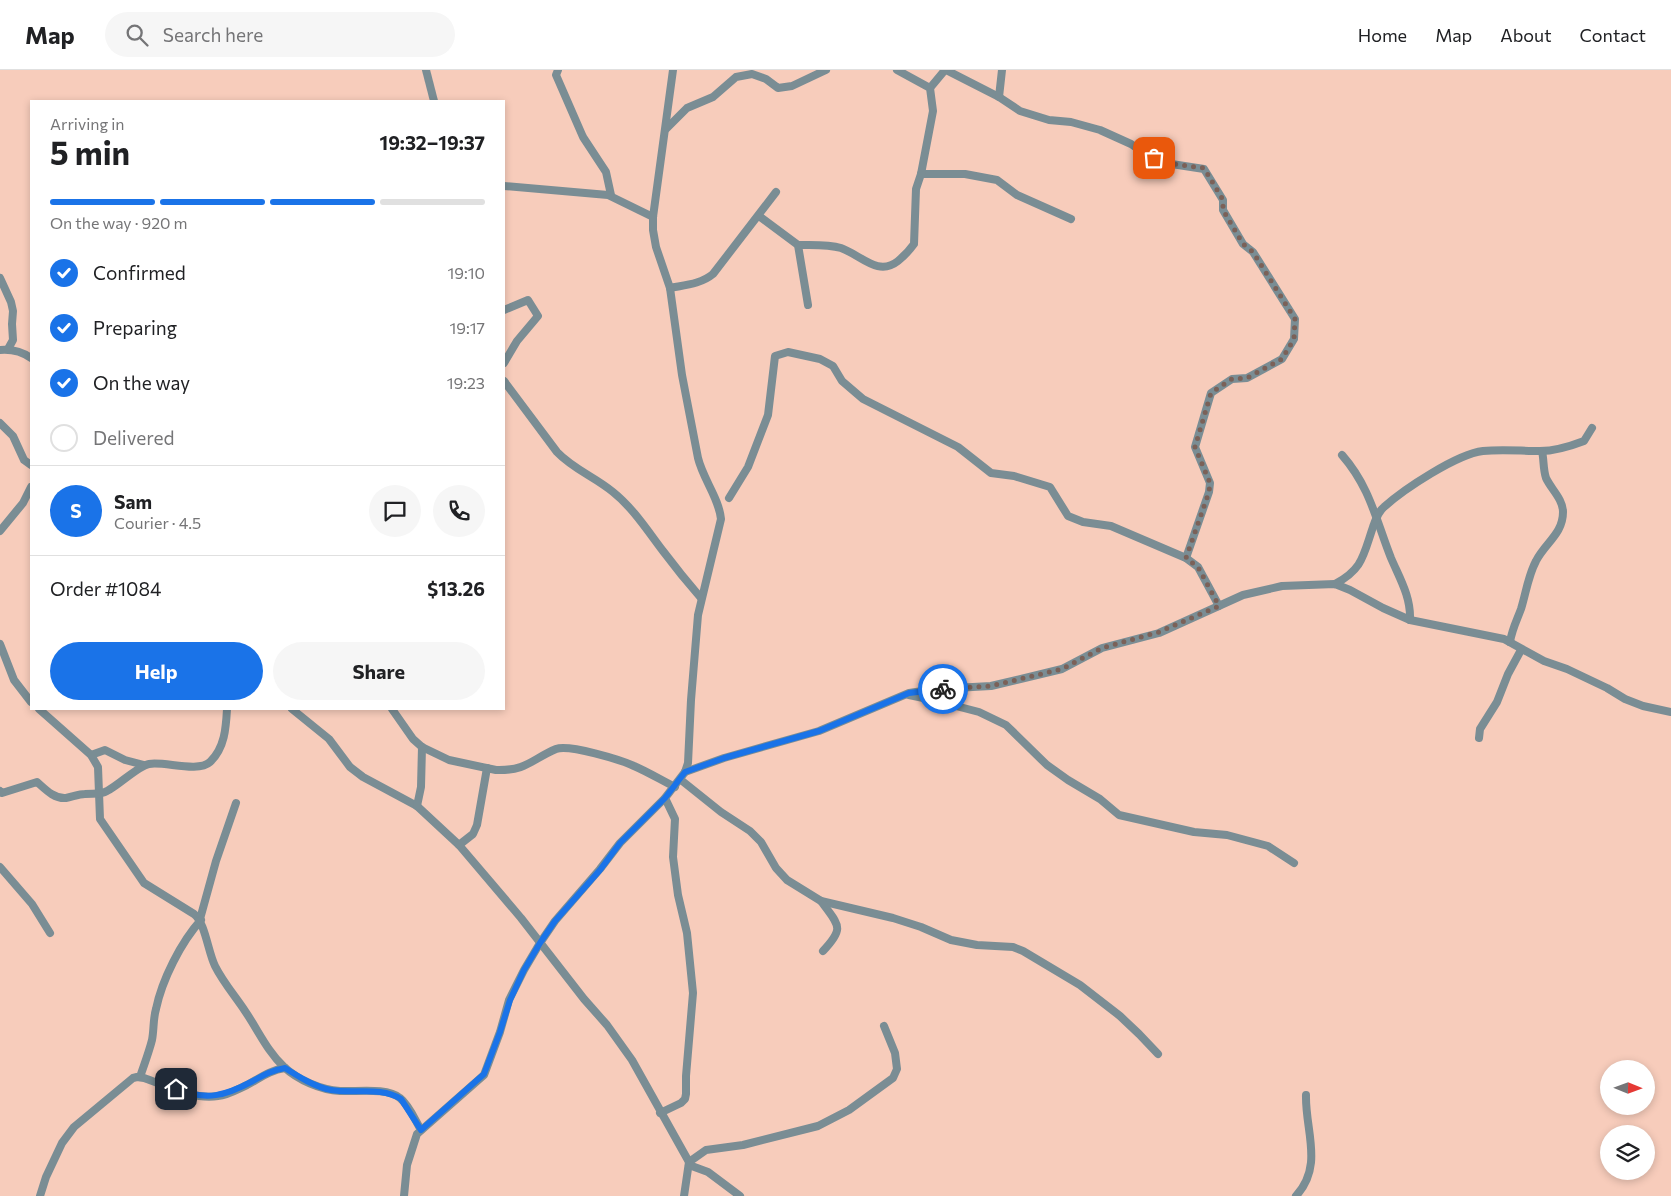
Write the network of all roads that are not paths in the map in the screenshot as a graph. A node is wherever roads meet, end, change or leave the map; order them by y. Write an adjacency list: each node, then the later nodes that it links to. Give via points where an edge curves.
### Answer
1 (426, 70): 10 (street)
2 (558, 70): 15 (street, via 556,74 583,137 606,172)
3 (673, 70): 11 (street)
4 (826, 70): 11 (street, via 792,86 778,88 752,74 736,77 713,97 687,108)
5 (897, 70): 8 (street)
6 (945, 70): 8 (street); 9 (street)
7 (1002, 70): 9 (street)
8 (930, 88): 12 (street, via 933,111)
9 (999, 96): 37 (street, via 1020,111 1100,130 1165,163 1204,168 1243,244 1253,252 1295,319 1294,339 1282,359 1247,378 1232,379 1211,393 1195,447 1210,483 1209,492)
10 (434, 100)
11 (666, 129): 17 (street)
12 (921, 174): 18 (street, via 965,174 997,180 1017,195); 19 (street, via 916,189 914,244 895,264 880,268 840,248)
13 (505, 186): 15 (street)
14 (776, 192): 16 (street)
15 (611, 195): 17 (street)
16 (759, 216): 19 (street); 21 (street, via 713,274 701,281)
17 (654, 217): 21 (street, via 656,247)
18 (1071, 219)
19 (798, 245): 22 (street)
20 (0, 278): 24 (street, via 13,311 13,340)
21 (670, 288): 39 (street, via 698,458 720,515)
22 (808, 305)
23 (505, 310): 26 (street, via 528,300 538,316)
24 (4, 350): 25 (street, via 22,352)
25 (30, 357)
26 (505, 361)
27 (505, 382): 39 (street, via 557,452 567,463 614,492)
28 (0, 423): 32 (street, via 13,436 24,460)
29 (1592, 428): 30 (street, via 1584,441)
30 (1542, 451): 35 (street, via 1475,452 1409,488); 42 (street, via 1545,475 1562,506 1563,518 1556,536 1535,562)
31 (1342, 455): 35 (street, via 1364,486)
32 (30, 464)
33 (30, 489): 36 (street)
34 (729, 498): 37 (street, via 748,467 768,415 775,356 788,352 820,359 833,366 842,381 863,399 958,447 991,473 1050,487 1068,516 1111,526)
35 (1377, 516): 38 (street, via 1359,566); 41 (street, via 1408,598)
36 (0, 531)
37 (1186, 558): 40 (street, via 1198,567)
38 (1335, 584): 40 (street, via 1265,589); 41 (street)
39 (701, 598): 57 (street)
40 (1219, 606): 45 (street, via 1159,632 1102,648 1048,673 991,686 936,689)
41 (1410, 620): 42 (street, via 1496,636)
42 (1510, 642): 44 (street)
43 (0, 644): 46 (street, via 14,680)
44 (1521, 650): 51 (street, via 1633,702); 52 (street, via 1497,702 1480,729)
45 (904, 695): 57 (street, via 819,731); 66 (street, via 979,712 1006,725 1047,765 1119,815 1268,846)
46 (30, 701)
47 (40, 710): 54 (street)
48 (227, 710): 55 (street, via 224,738 206,765)
49 (293, 710): 64 (street, via 329,739 350,766 364,777)
50 (393, 710): 53 (street)
51 (1671, 712)
52 (1479, 738)
53 (422, 748): 56 (street, via 449,760); 64 (street)
54 (91, 755): 55 (street, via 105,750); 61 (street, via 98,768)
55 (144, 765): 61 (street)
56 (487, 768): 59 (street, via 524,767 557,749 568,748 617,759); 65 (street, via 477,825 473,834)
57 (685, 772): 58 (street)
58 (681, 780): 59 (street); 68 (street, via 750,831 787,880)
59 (675, 787): 62 (street)
60 (1, 794): 61 (street, via 37,782 58,797)
61 (99, 794): 69 (street, via 99,818 140,878)
62 (665, 798): 71 (street, via 620,843); 78 (street, via 675,819 673,857 687,933 693,993 685,1099)
63 (236, 803): 69 (street)
64 (417, 806): 65 (street)
65 (459, 845): 71 (street)
66 (1294, 863)
67 (0, 867): 70 (street, via 32,904)
68 (821, 901): 72 (street, via 838,929); 74 (street, via 894,918 951,940 1023,951 1080,985 1120,1016)
69 (200, 919): 75 (street, via 208,947 224,981); 76 (street, via 183,943 164,981 155,1011 152,1040)
70 (50, 933)
71 (540, 943): 78 (street, via 622,1045); 79 (street, via 510,1000 484,1074)
72 (822, 951)
73 (884, 1026): 80 (street, via 895,1053 897,1069 893,1078 849,1110 818,1126 742,1145 706,1150)
74 (1158, 1054)
75 (285, 1068): 76 (street, via 270,1071 227,1094 211,1096 189,1094); 79 (street, via 329,1090 396,1095)
76 (140, 1077): 81 (street, via 133,1078 74,1127 62,1143)
77 (1306, 1095): 85 (street, via 1310,1172 1306,1185)
78 (660, 1113): 80 (street)
79 (421, 1130): 82 (street, via 408,1165)
80 (689, 1164): 83 (street); 84 (street, via 712,1174)
81 (40, 1196)
82 (404, 1196)
83 (684, 1196)
84 (740, 1196)
85 (1296, 1196)

